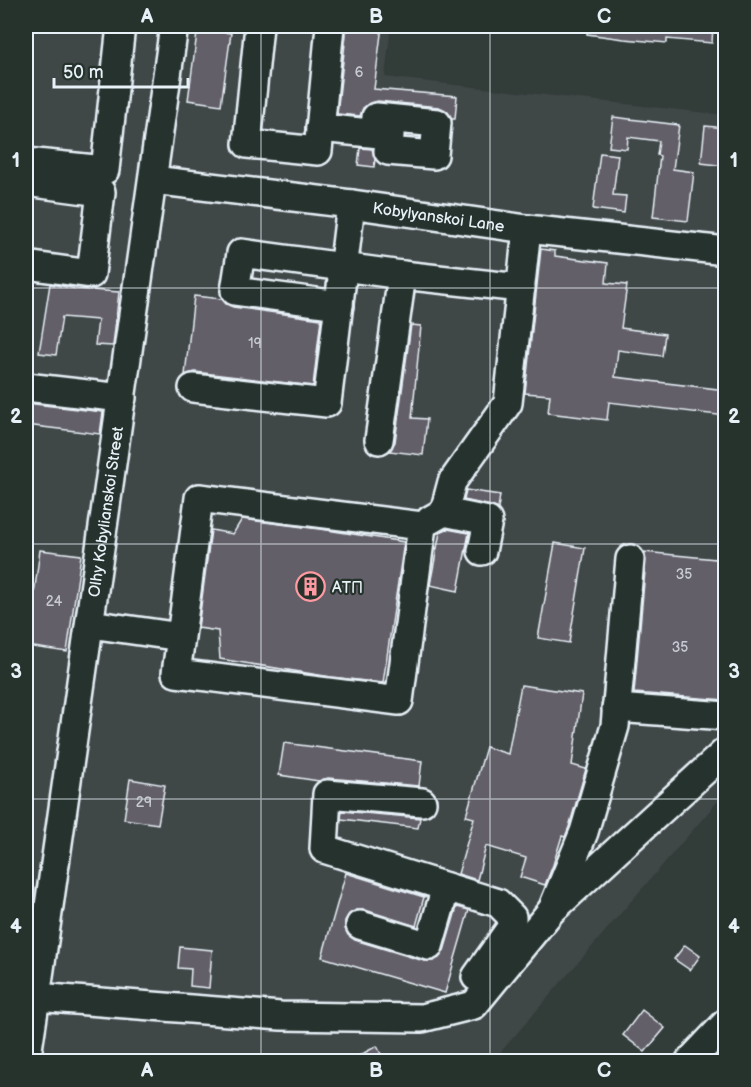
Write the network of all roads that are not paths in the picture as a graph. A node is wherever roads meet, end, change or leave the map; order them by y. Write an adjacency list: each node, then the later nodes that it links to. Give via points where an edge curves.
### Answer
1 (121, 26): 7 (street, via 105,170)
2 (174, 26): 8 (street, Olhy Kobylianskoi Street)
3 (259, 26): 5 (street, via 247,144 318,151)
4 (330, 26): 5 (street)
5 (320, 128): 6 (street)
6 (375, 133)
7 (26, 162)
8 (153, 180): 10 (street, Kobylyanskoi Lane); 20 (street, Olhy Kobylianskoi Street)
9 (26, 182): 13 (street, via 101,192 91,274)
10 (351, 204): 11 (street, Kobylyanskoi Lane); 14 (street)
11 (527, 229): 12 (street, Kobylyanskoi Lane); 16 (street)
12 (726, 251)
13 (26, 265)
14 (343, 267): 15 (street); 17 (street); 17 (street, via 241,253 235,291)
15 (402, 275): 16 (street); 21 (street)
16 (520, 288): 22 (street, via 508,403 452,482)
17 (339, 305): 19 (street, via 327,404)
18 (26, 387): 20 (street)
19 (193, 388)
20 (122, 398): 25 (street, Olhy Kobylianskoi Street)
21 (379, 440)
22 (433, 519): 23 (street, via 488,521); 26 (street, via 198,498); 26 (street, via 399,701 176,673)
23 (482, 551)
24 (630, 559): 27 (street)
25 (90, 624): 26 (street); 34 (street, Olhy Kobylianskoi Street)
26 (181, 637)
27 (616, 708): 28 (street); 32 (street, via 615,726 584,832)
28 (726, 716)
29 (726, 751): 32 (street)
30 (422, 802): 31 (street, via 327,794 324,849)
31 (446, 887): 33 (street, via 429,946); 35 (street, via 498,903 512,917 512,926 471,984 469,997)
32 (551, 911): 35 (street)
33 (360, 926)
34 (31, 999): 35 (street, via 281,1016 422,1018); 37 (street, Olhy Kobylianskoi Street)
35 (474, 1005)
36 (726, 1023): 38 (street)
37 (26, 1062)
38 (689, 1062)

